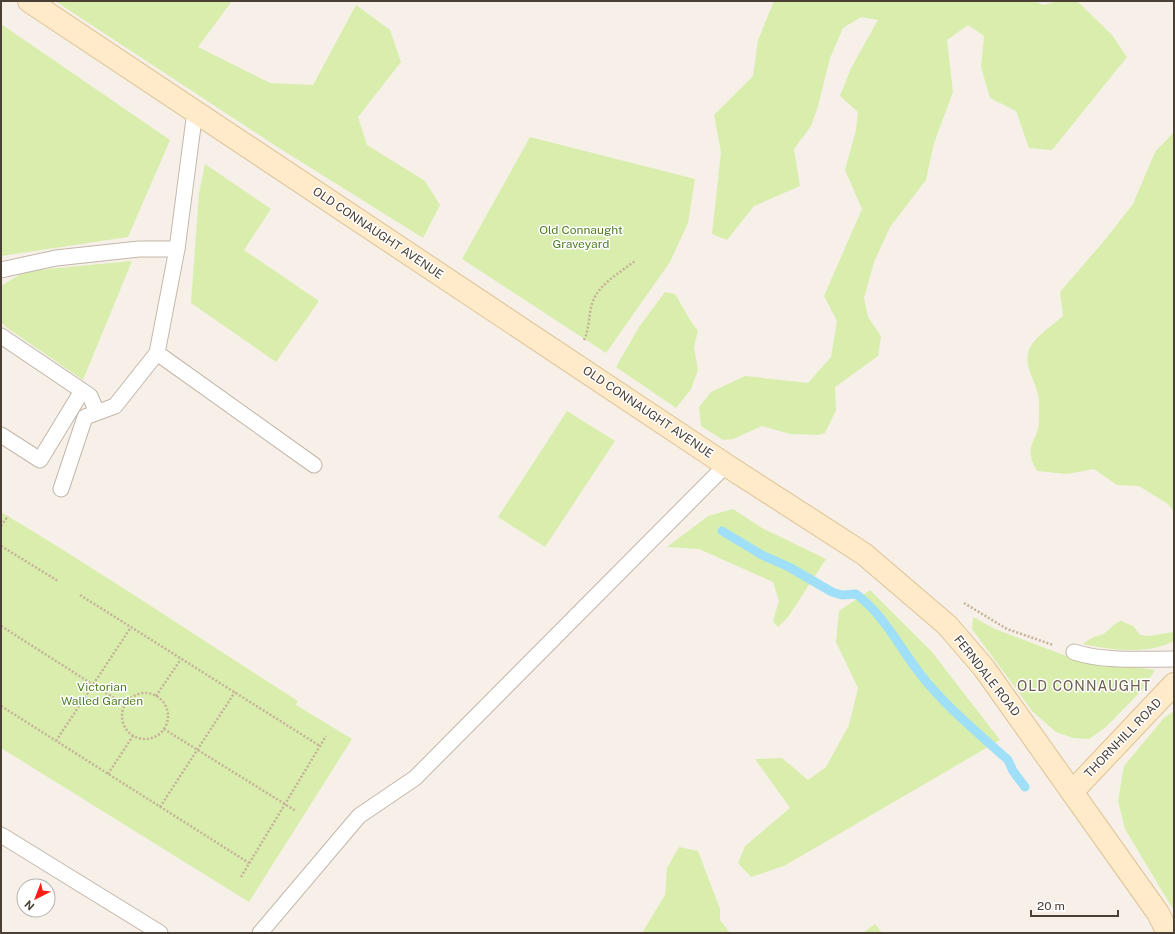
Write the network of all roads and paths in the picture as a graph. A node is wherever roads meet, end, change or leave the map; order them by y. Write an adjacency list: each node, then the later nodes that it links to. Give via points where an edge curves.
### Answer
1 (29, 1): 2 (street, OLD CONNAUGHT AVENUE)
2 (195, 111): 3 (lane); 8 (street, OLD CONNAUGHT AVENUE)
3 (177, 249): 5 (lane, via 139,249 56,258); 7 (lane)
4 (635, 261): 8 (path, via 600,288 593,301 587,333)
5 (1, 270)
6 (1, 336): 9 (lane)
7 (157, 352): 10 (lane, via 115,406); 12 (lane)
8 (572, 361): 13 (street, OLD CONNAUGHT AVENUE)
9 (82, 391): 10 (lane, via 90,396); 11 (lane, via 40,460)
10 (97, 412): 14 (lane, via 85,417)
11 (1, 435)
12 (314, 465)
13 (726, 465): 39 (street, FERNDALE ROAD, via 864,554 947,625 984,668); 47 (lane, via 415,778 359,816)
14 (61, 489)
15 (8, 516): 16 (path)
16 (1, 526)
17 (1, 546): 18 (path)
18 (58, 582)
19 (80, 595): 22 (path)
20 (962, 602): 23 (path, via 1007,629)
21 (1, 626): 26 (path)
22 (131, 627): 24 (path); 26 (path)
23 (1074, 652): 25 (lane, via 1127,659)
24 (181, 658): 28 (path); 29 (path)
25 (1174, 659)
26 (93, 684): 30 (path); 35 (path)
27 (1174, 684): 39 (street, THORNHILL ROAD)
28 (235, 692): 36 (path); 37 (path)
29 (156, 696): 30 (path, via 137,695 129,699); 32 (path, via 163,702 167,711 168,720)
30 (125, 705): 33 (path, via 123,725)
31 (1, 706): 35 (path)
32 (164, 729): 33 (path, via 151,739); 37 (path)
33 (133, 736): 38 (path)
34 (326, 736): 36 (path)
35 (56, 741): 38 (path)
36 (320, 746): 40 (path)
37 (197, 749): 40 (path); 41 (path)
38 (108, 774): 41 (path)
39 (1072, 792): 48 (street, FERNDALE ROAD, via 1158,913)
40 (285, 804): 42 (path); 44 (path)
41 (160, 807): 44 (path)
42 (296, 811)
43 (1, 835): 46 (lane)
44 (249, 863): 45 (path)
45 (241, 877)
46 (160, 933)
47 (260, 933)
48 (1168, 933)

